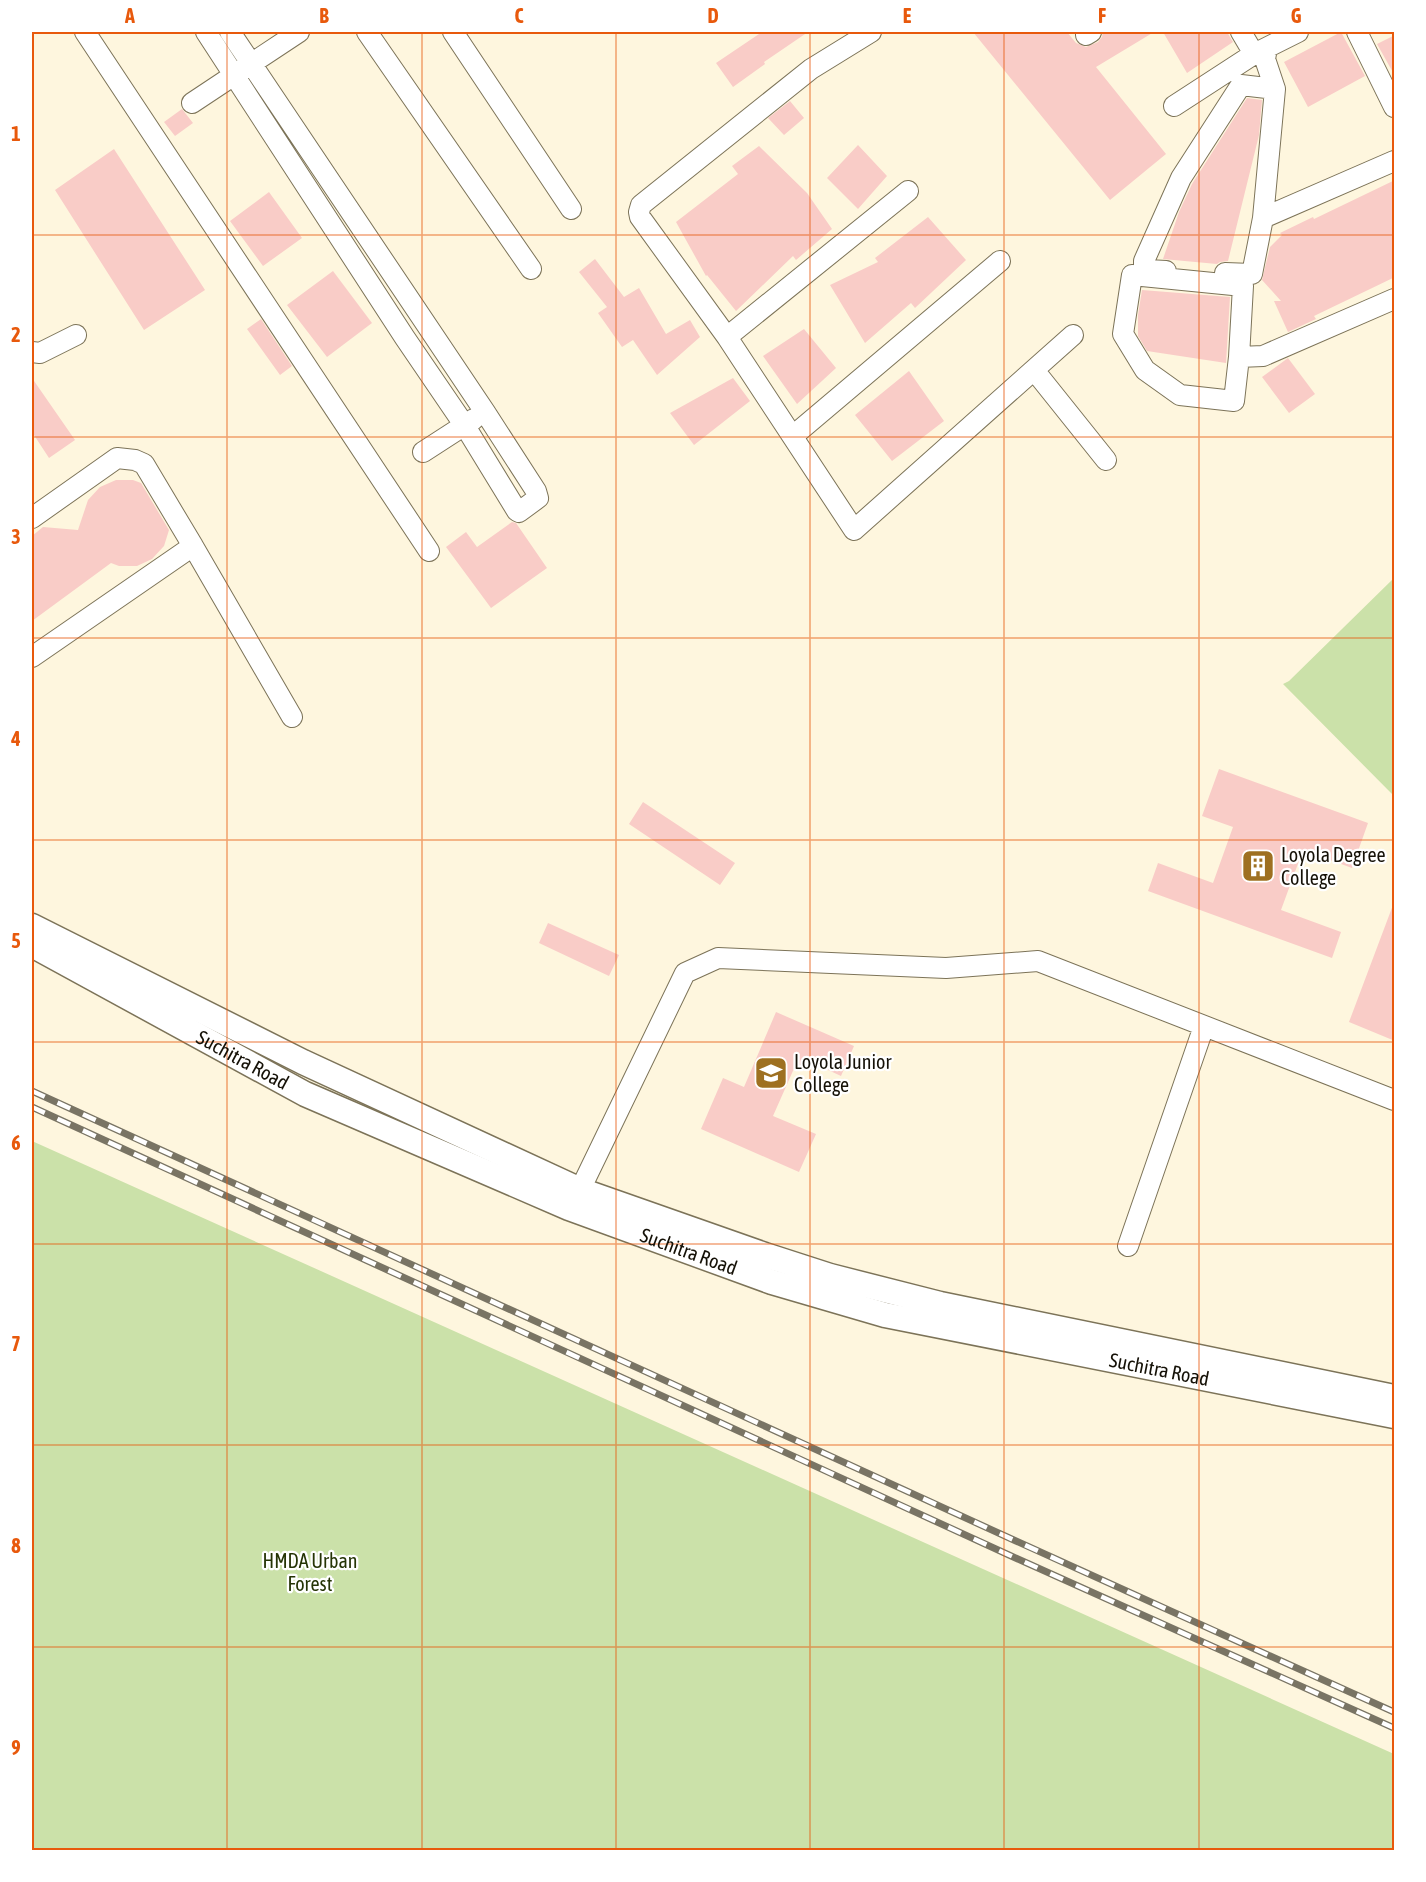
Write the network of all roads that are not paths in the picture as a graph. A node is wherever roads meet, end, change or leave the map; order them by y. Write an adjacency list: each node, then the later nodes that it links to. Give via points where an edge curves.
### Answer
1 (85, 32): 40 (street)
2 (206, 32): 13 (street)
3 (230, 32): 12 (street)
4 (299, 32): 12 (street)
5 (367, 32): 23 (street)
6 (453, 32): 20 (street)
7 (870, 32): 28 (street, via 811,69 641,205 640,217)
8 (1241, 32): 11 (street)
9 (1298, 32): 11 (street)
10 (1357, 32): 17 (street)
11 (1260, 51): 14 (street); 16 (street)
12 (251, 63): 13 (street); 25 (street)
13 (235, 75): 15 (street); 29 (street)
14 (1275, 89): 21 (street); 21 (street, via 1241,85 1181,178 1144,266 1148,270 1252,274)
15 (192, 103)
16 (1174, 106)
17 (1395, 107)
18 (1395, 161): 21 (street)
19 (908, 191): 28 (street)
20 (571, 209)
21 (1263, 218)
22 (1000, 261): 35 (street)
23 (531, 269)
24 (1395, 299): 31 (street, via 1263,356)
25 (425, 325): 29 (street); 33 (street)
26 (76, 335): 30 (street, via 40,353)
27 (1073, 335): 32 (street)
28 (727, 337): 35 (street)
29 (405, 338): 34 (street)
30 (32, 352)
31 (1239, 357): 31 (street, via 1243,286 1132,275 1123,334 1145,370 1180,395 1234,401)
32 (1034, 370): 35 (street, via 854,530); 37 (street)
33 (485, 412): 34 (street); 34 (street, via 538,495 519,512)
34 (465, 426): 36 (street)
35 (793, 436)
36 (423, 452)
37 (1106, 460)
38 (32, 518): 39 (street, via 117,458 127,458 144,464)
39 (193, 546): 41 (street); 42 (street)
40 (429, 551)
41 (32, 657)
42 (292, 717)
43 (32, 926): 45 (main road, Suchitra Road)
44 (32, 945): 45 (main road, Suchitra Road)
45 (193, 1020): 48 (main road, Suchitra Road, via 303,1062); 51 (main road, Suchitra Road, via 305,1094 559,1204 772,1282 885,1315)
46 (1204, 1026): 47 (street); 48 (street, via 1038,961 946,968 718,958 685,973); 49 (street)
47 (1395, 1100)
48 (580, 1190): 50 (main road, Suchitra Road, via 841,1279 940,1304)
49 (1128, 1246)
50 (1395, 1397)
51 (1395, 1416)

